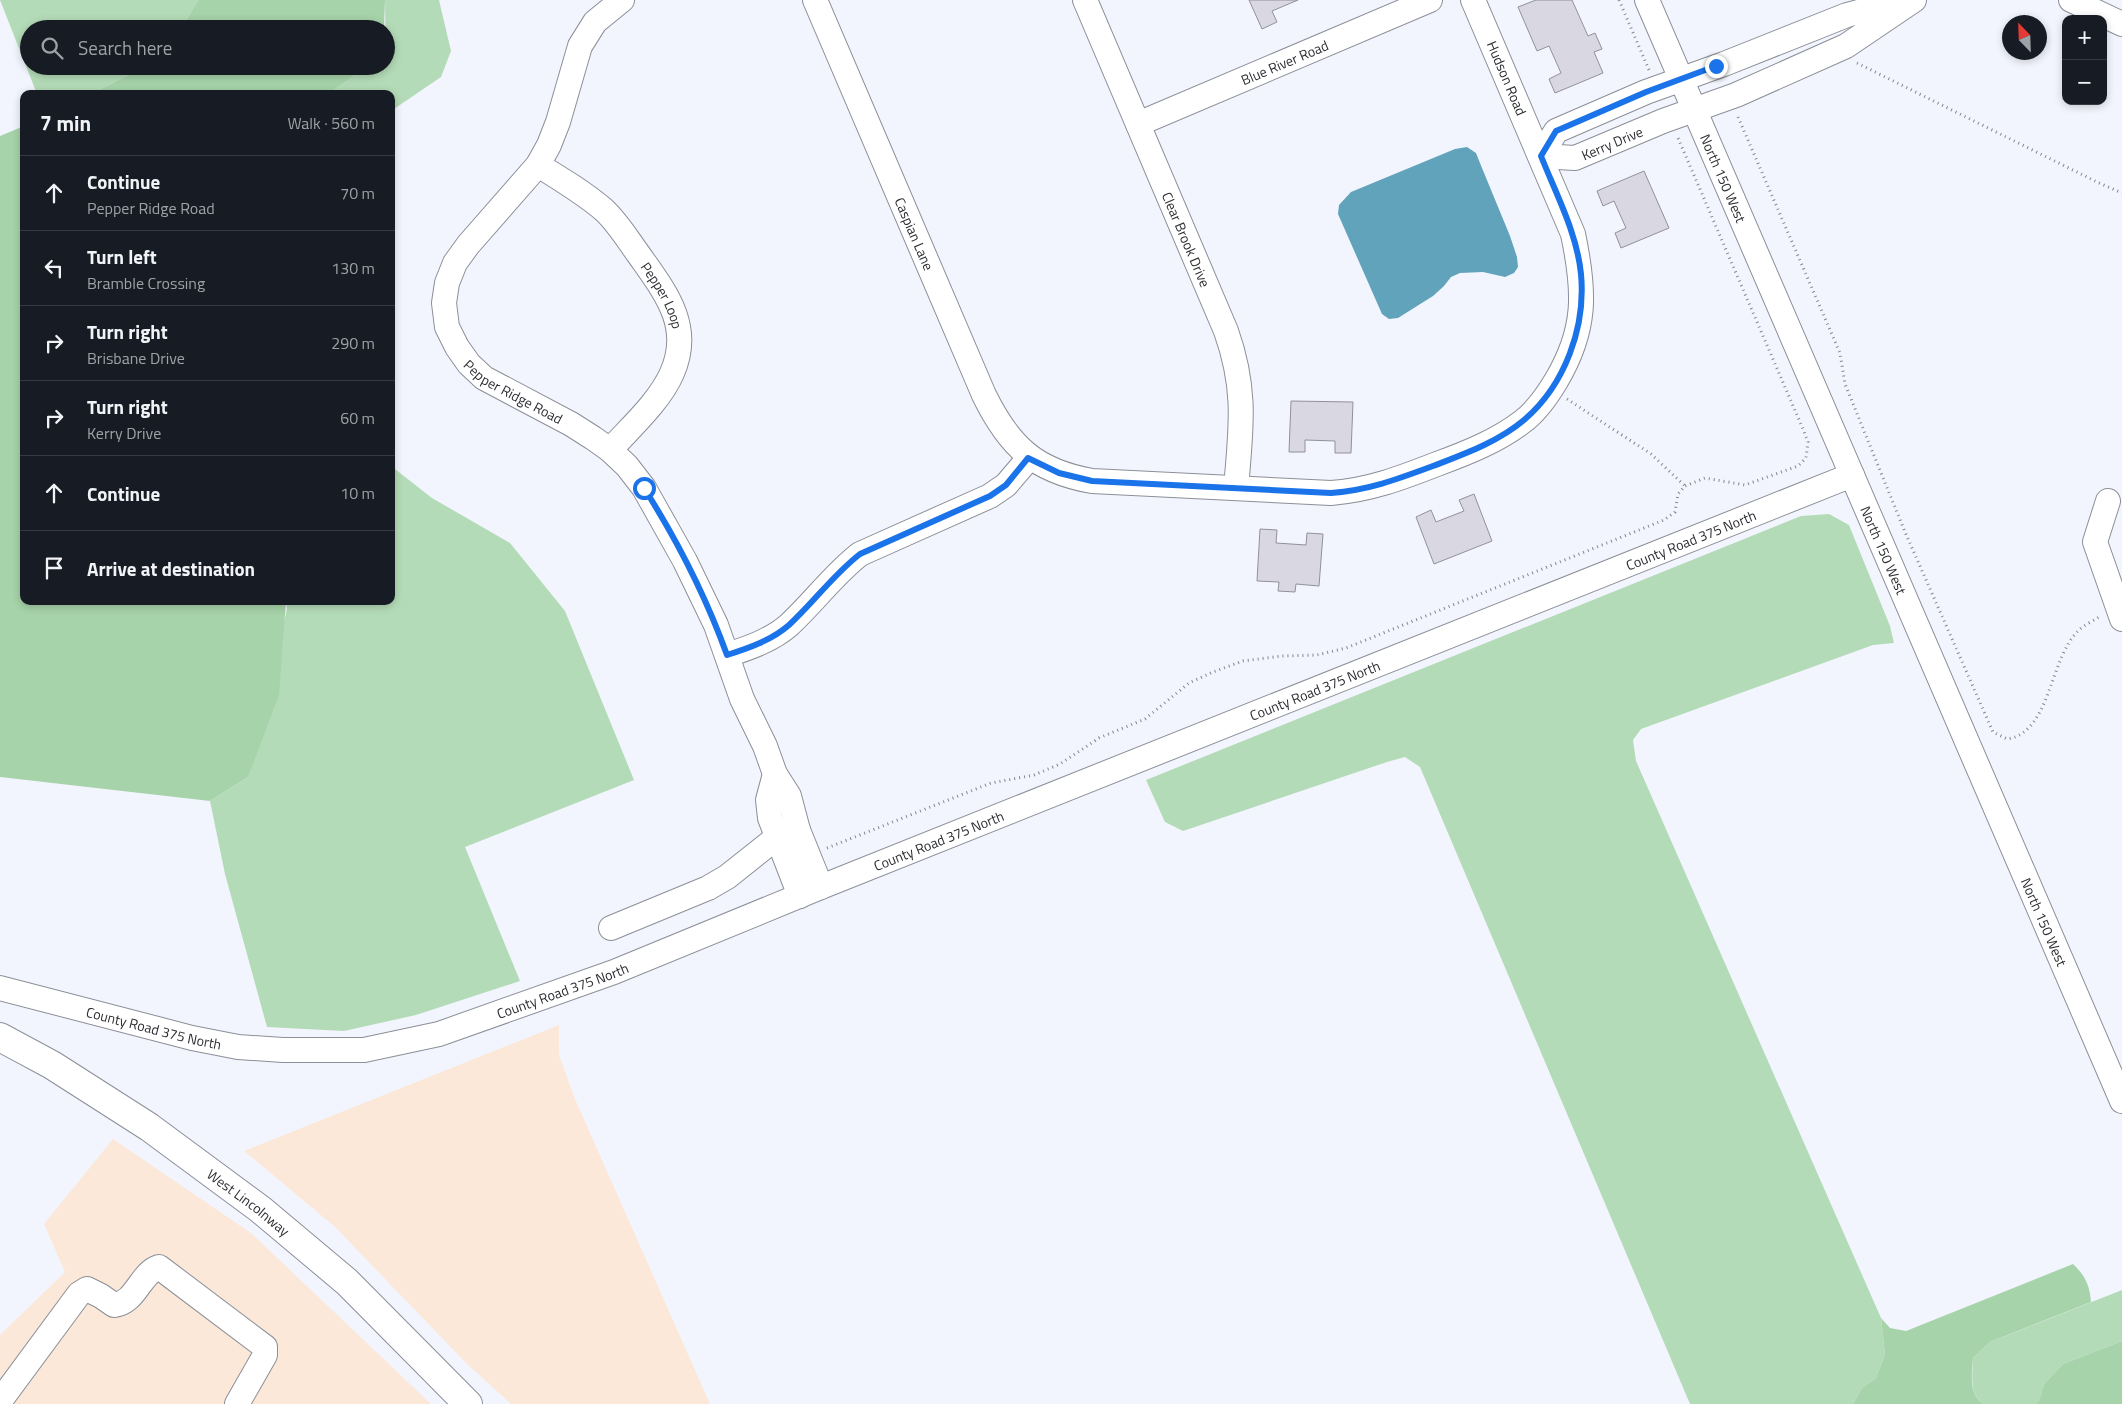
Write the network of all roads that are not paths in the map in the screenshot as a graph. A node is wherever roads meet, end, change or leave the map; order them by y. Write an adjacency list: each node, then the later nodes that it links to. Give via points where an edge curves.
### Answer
1 (622, 0): 15 (street, Pepper Ridge Road, via 595,22 583,40 555,129)
2 (815, 0): 17 (street, Caspian Lane, via 984,395 1003,431)
3 (1085, 0): 13 (street, Clear Brook Drive)
4 (1430, 0): 13 (street, Blue River Road)
5 (1473, 0): 14 (street, Hudson Road)
6 (1647, 0): 11 (street, North 150 West)
7 (1904, 0): 11 (street, via 1846,14)
8 (1914, 0): 12 (street, Kerry Drive, via 1846,46 1736,95)
9 (2071, 0): 10 (street)
10 (2122, 24)
11 (1682, 78): 12 (street, North 150 West); 14 (street, via 1556,131)
12 (1696, 109): 14 (street, Kerry Drive, via 1575,158); 18 (street, North 150 West)
13 (1138, 124): 19 (street, Clear Brook Drive, via 1236,358 1242,411)
14 (1541, 156): 19 (street, Hudson Road, via 1573,234 1581,273 1582,304 1577,335 1566,364 1545,399 1524,421 1497,438 1470,452 1386,484 1331,493)
15 (538, 164): 16 (street, Pepper Loop, via 592,200 618,225 669,297 677,316 678,355 673,372 664,388); 16 (street, Pepper Ridge Road, via 455,263 444,303 447,327 469,364 484,378 572,424)
16 (610, 450): 22 (street, Pepper Ridge Road, via 627,466 657,508 704,598)
17 (1028, 458): 19 (street, Hudson Road, via 1059,473 1092,481); 22 (street, via 1006,485 990,496 860,554 843,567 789,626 753,646)
18 (1852, 475): 24 (street, County Road 375 North); 28 (street, North 150 West)
19 (1236, 488)
20 (2108, 501): 21 (street, via 2095,542)
21 (2120, 613)
22 (727, 655): 23 (street, Pepper Ridge Road, via 742,699 775,774 768,800 770,818)
23 (787, 834): 24 (street, Pepper Ridge Road); 24 (street, Pepper Ridge Road, via 808,856); 25 (street, via 708,888)
24 (810, 892): 26 (street, County Road 375 North, via 614,972 475,1022 439,1034 364,1050 238,1047)
25 (611, 928)
26 (0, 988)
27 (0, 1037): 30 (main road, West Lincolnway, via 52,1065 149,1127 260,1209 347,1282)
28 (2122, 1101)
29 (0, 1401): 31 (street, via 79,1294 87,1289 114,1305 120,1304 153,1269 159,1267 265,1347 265,1355)
30 (465, 1403)
31 (237, 1404)

